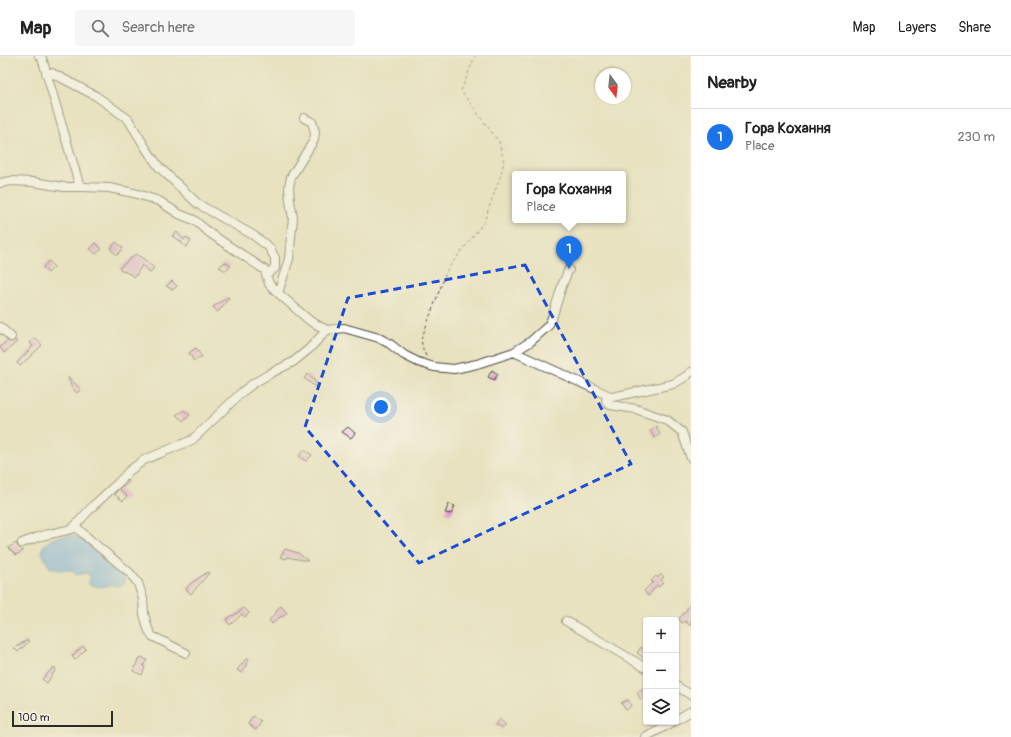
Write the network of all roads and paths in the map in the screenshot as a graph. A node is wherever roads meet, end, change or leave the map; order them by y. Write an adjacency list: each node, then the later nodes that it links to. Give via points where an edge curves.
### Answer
1 (39, 56): 3 (street, via 42,58)
2 (475, 56): 14 (path, via 461,91 499,142 504,162 484,222 447,270 421,340)
3 (46, 73): 6 (street); 8 (street, via 52,73 96,96 128,119 159,166 185,193 198,204 269,247 275,258 275,268)
4 (304, 118): 9 (street, via 312,122 315,136 290,177 293,218 291,244)
5 (0, 183): 6 (street, via 33,182)
6 (80, 187): 8 (street, via 109,188 159,201 194,220 265,270)
7 (569, 269): 13 (street, via 548,326)
8 (266, 275): 9 (street, via 269,284)
9 (278, 293): 11 (street, via 310,321)
10 (0, 327): 12 (street)
11 (327, 330): 13 (street, via 344,328 379,338 404,355 434,367 454,369); 18 (street, via 293,362 242,392 192,440 144,460 129,471)
12 (11, 337)
13 (514, 352): 16 (street)
14 (427, 358)
15 (691, 372): 16 (street, via 674,384)
16 (610, 397): 17 (street, via 606,398 606,402 610,405 636,409 667,420 678,428 682,432)
17 (691, 458)
18 (75, 526): 19 (street); 21 (street, via 129,572 138,583 144,614 152,636)
19 (22, 544)
20 (566, 621): 22 (street)
21 (186, 652)
22 (643, 666)
23 (679, 688): 24 (street)
24 (691, 695)
25 (691, 710): 26 (street)
26 (679, 718)
27 (667, 725): 28 (street)
28 (645, 737)

